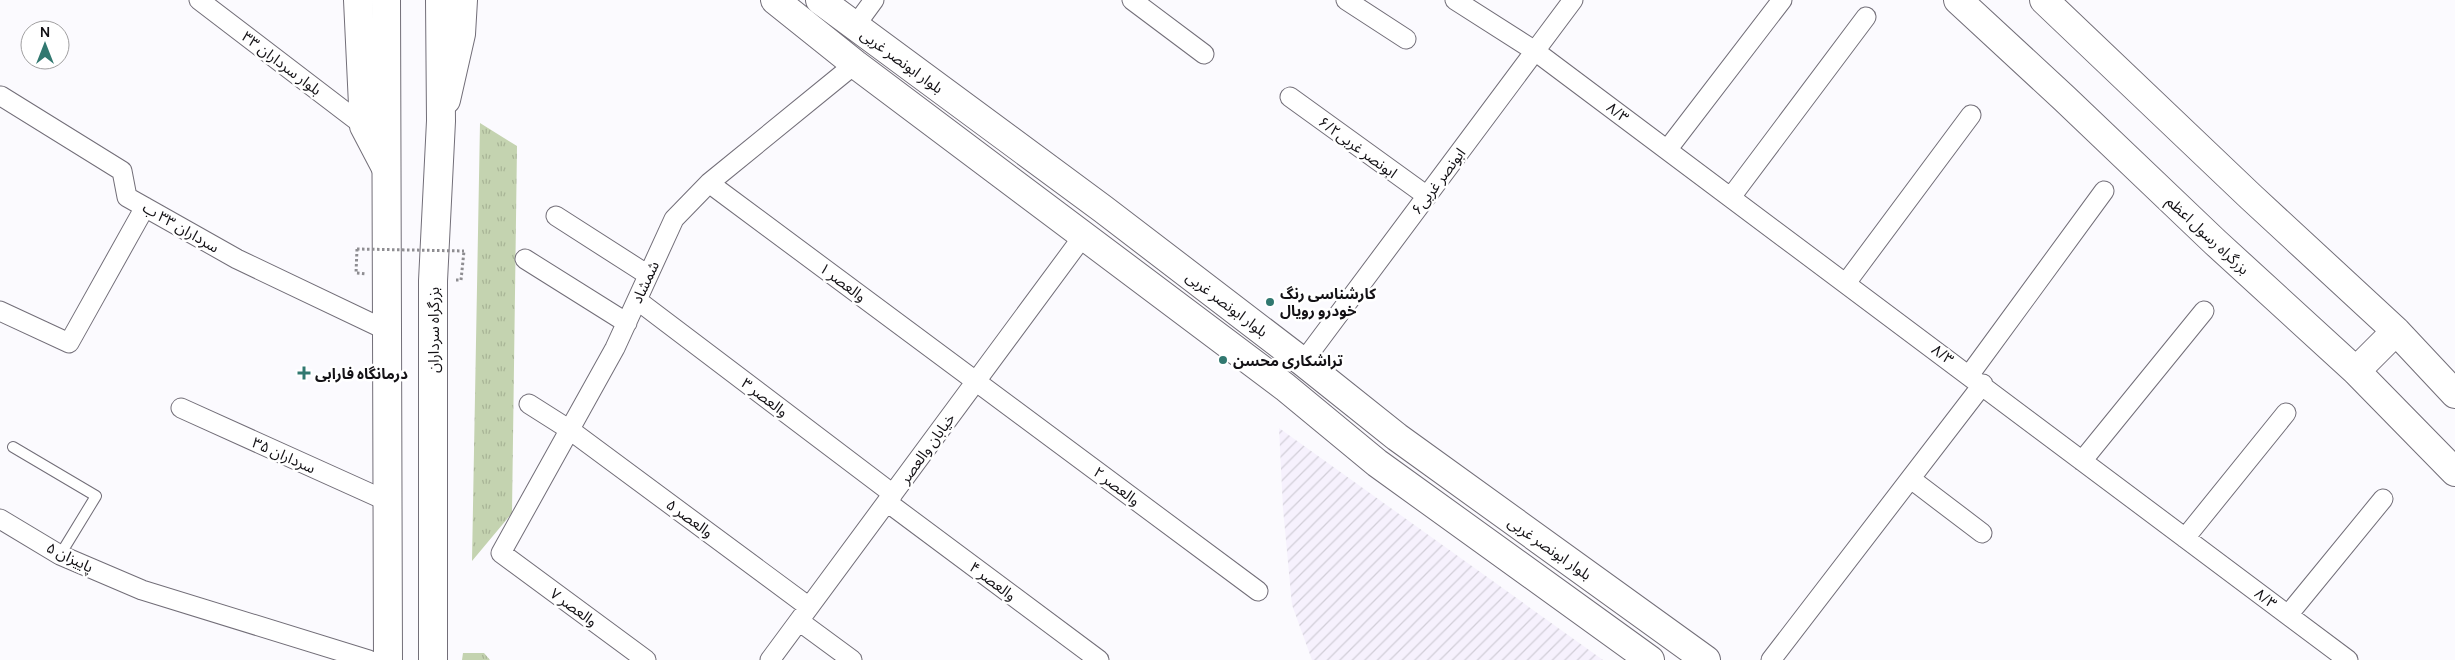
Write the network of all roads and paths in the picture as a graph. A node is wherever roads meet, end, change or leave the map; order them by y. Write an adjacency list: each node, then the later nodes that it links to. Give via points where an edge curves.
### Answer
1 (199, 0): 26 (street, بلوار سرداران ۳۳)
2 (358, 0): 26 (main road)
3 (386, 0): 28 (main road)
4 (440, 0): 25 (main road, بزرگراه سرداران)
5 (463, 0): 25 (main road, via 461,34)
6 (775, 0): 21 (main road, بلوار ابونصر غربی)
7 (820, 0): 17 (main road, بلوار ابونصر غربی)
8 (874, 0): 17 (street)
9 (1132, 0): 20 (street)
10 (1346, 0): 18 (street)
11 (1456, 0): 19 (street, ۸/۳)
12 (1573, 0): 19 (street, ۶ابونصر غربی)
13 (1782, 0): 27 (street)
14 (1958, 0): 48 (main road, بزرگراه رسول اعظم)
15 (2044, 0): 46 (main road)
16 (1866, 17): 32 (street)
17 (855, 26): 47 (main road, بلوار ابونصر غربی)
18 (1406, 39)
19 (1536, 50): 27 (street, ۸/۳); 31 (street, ۶ابونصر غربی)
20 (1204, 54)
21 (855, 64): 29 (street, شمشاد); 35 (main road, بلوار ابونصر غربی)
22 (1, 96): 33 (street, سرداران ۳۳ ب, via 122,171 127,196)
23 (1290, 97): 31 (street, ۶/۲ابونصر غربی)
24 (1971, 115): 40 (street)
25 (441, 121): 75 (main road, بزرگراه سرداران, via 433,281)
26 (364, 126): 28 (main road)
27 (1667, 150): 32 (street, ۸/۳)
28 (386, 168): 45 (main road)
29 (710, 183): 38 (street, شمشاد, via 674,219); 50 (street, والعصر ۱)
30 (2104, 191): 49 (street)
31 (1427, 196): 47 (street, ۶ابونصر غربی)
32 (1730, 197): 40 (street, ۸/۳)
33 (145, 207): 42 (street, via 69,343); 45 (street, سرداران ۳۳ ب, via 237,259)
34 (556, 216): 38 (street)
35 (1084, 236): 50 (street, خیابان والعصر); 72 (main road, بلوار ابونصر غربی, via 1285,387 1385,469)
36 (525, 259): 44 (street)
37 (356, 272): 39 (path, bridge, via 357,248 464,251)
38 (648, 275): 41 (street, شمشاد)
39 (461, 280)
40 (1846, 283): 49 (street, ۸/۳)
41 (637, 300): 44 (street, شمشاد); 60 (street, والعصر ۳)
42 (0, 311)
43 (2204, 311): 57 (street)
44 (627, 323): 55 (street, شمشاد)
45 (388, 331): 62 (main road)
46 (2396, 331): 48 (main road); 51 (main road)
47 (1303, 362): 69 (main road, بلوار ابونصر غربی, via 1457,482)
48 (2356, 371): 58 (main road, بزرگراه رسول اعظم)
49 (1976, 379): 57 (street, ۸/۳); 59 (street)
50 (976, 381): 60 (street, خیابان والعصر); 68 (street, والعصر ۲)
51 (2455, 394)
52 (529, 404): 55 (street, والعصر ۵)
53 (181, 408): 62 (street, سرداران ۳۵)
54 (2286, 413): 65 (street)
55 (570, 430): 66 (street, شمشاد); 70 (street, والعصر ۵)
56 (13, 448): 67 (lane, via 96,496)
57 (2082, 460): 65 (street, ۸/۳)
58 (2455, 472)
59 (1911, 479): 64 (street); 82 (street)
60 (890, 498): 70 (street, خیابان والعصر); 79 (street, والعصر ۴)
61 (2384, 499): 71 (street)
62 (387, 501): 74 (main road)
63 (0, 520): 67 (street, پاییزان ۵)
64 (1982, 533)
65 (2185, 538): 71 (street, ۸/۳)
66 (501, 553): 76 (street, والعصر ۷)
67 (60, 554): 73 (street, پاییزان ۵, via 142,590)
68 (1258, 591)
69 (1618, 596): 72 (main road); 81 (main road, بلوار ابونصر غربی)
70 (804, 614): 77 (street, خیابان والعصر); 78 (street, والعصر ۵)
71 (2288, 615): 83 (street, ۸/۳)
72 (1599, 623): 80 (main road, بلوار ابونصر غربی)
73 (369, 660)
74 (388, 660)
75 (434, 660)
76 (646, 660)
77 (770, 660)
78 (852, 660)
79 (1099, 660)
80 (1650, 660)
81 (1706, 660)
82 (1771, 660)
83 (2348, 660)

